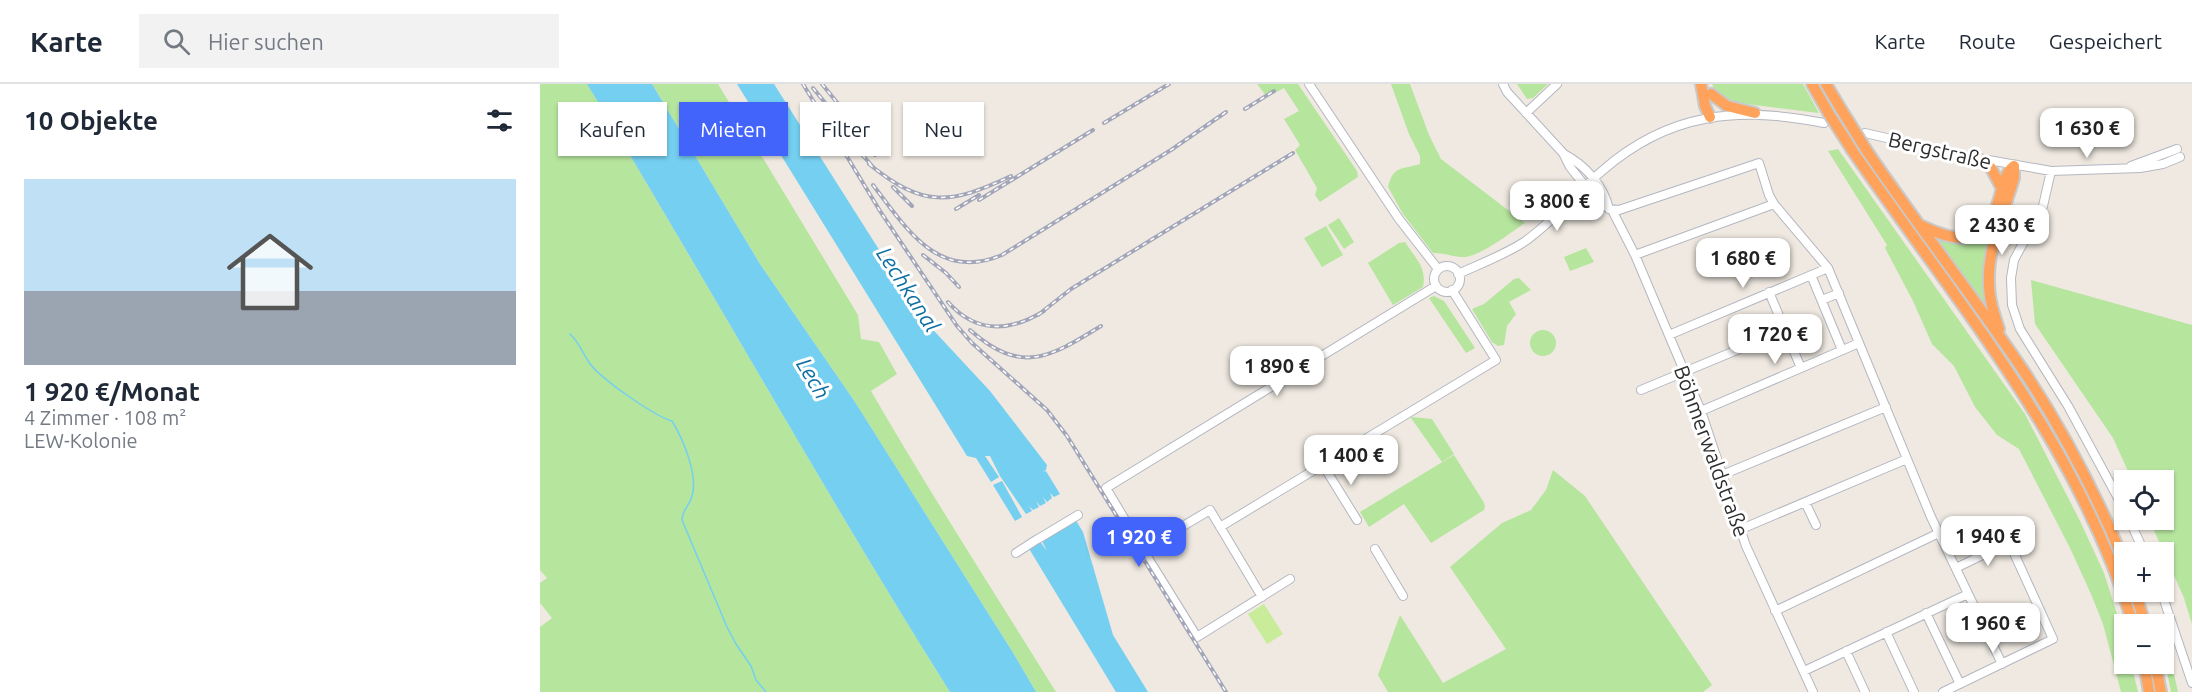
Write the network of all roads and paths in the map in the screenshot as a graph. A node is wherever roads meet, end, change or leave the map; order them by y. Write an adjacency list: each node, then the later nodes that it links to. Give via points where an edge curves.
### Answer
1 (1309, 84): 26 (street, via 1397,216)
2 (1503, 84): 8 (street)
3 (1557, 84): 8 (street)
4 (1701, 84): 10 (highway)
5 (1812, 84): 11 (highway)
6 (1826, 84): 23 (highway, bridge)
7 (1710, 89): 9 (highway, via 1727,106); 10 (highway)
8 (1526, 113): 13 (street)
9 (1755, 113): 10 (street); 11 (street)
10 (1710, 117): 18 (street, via 1650,137)
11 (1827, 118): 68 (highway, bridge, via 1992,345 2040,419 2091,516)
12 (1865, 133): 15 (street, Bergstraße)
13 (1563, 153): 18 (street, Böhmerwaldstraße); 19 (street)
14 (2178, 153): 17 (street, Bergstraße, via 2156,166)
15 (1981, 160): 16 (street, Bergstraße); 20 (highway, via 1991,168)
16 (2014, 166): 17 (street, Bergstraße); 20 (highway); 36 (highway, via 1988,282)
17 (2051, 171): 47 (street, via 2043,206 2014,260 2012,305 2020,329)
18 (1593, 179): 19 (street); 22 (street, Böhmerwaldstraße)
19 (1586, 186): 22 (street); 27 (street, via 1522,243)
20 (2002, 189): 23 (highway, via 1994,216 1976,234 1952,239)
21 (1774, 204): 22 (street, via 1758,163 1620,210); 24 (street); 25 (street)
22 (1610, 209): 24 (street, Böhmerwaldstraße)
23 (1918, 224): 36 (highway)
24 (1635, 255): 35 (street, Böhmerwaldstraße)
25 (1828, 268): 28 (street); 32 (street)
26 (1438, 269): 27 (street, via 1450,266); 29 (street, via 1434,276)
27 (1458, 274): 30 (street, via 1459,283)
28 (1811, 275): 31 (street); 33 (street)
29 (1436, 286): 30 (street); 57 (street, via 1106,488)
30 (1452, 290): 45 (street, via 1496,360)
31 (1769, 292): 34 (street); 35 (street)
32 (1839, 293): 33 (street); 37 (street)
33 (1822, 300): 38 (street)
34 (1785, 330): 39 (street); 40 (street)
35 (1669, 335): 40 (street, Böhmerwaldstraße)
36 (2001, 338): 55 (highway, via 2069,445)
37 (1859, 343): 38 (street); 42 (street)
38 (1842, 350): 39 (street)
39 (1801, 368): 43 (street)
40 (1685, 372): 41 (street); 43 (street, Böhmerwaldstraße)
41 (1641, 390)
42 (1886, 406): 44 (street); 46 (street)
43 (1701, 411): 46 (street, Böhmerwaldstraße)
44 (1907, 459): 48 (street); 54 (street)
45 (1323, 465): 50 (street); 52 (street)
46 (1722, 475): 53 (street, Böhmerwaldstraße)
47 (2114, 490)
48 (1805, 502): 51 (street); 53 (street)
49 (1078, 515): 58 (street)
50 (1357, 520)
51 (1815, 525)
52 (1220, 527): 57 (street, via 1210,510); 63 (street)
53 (1739, 530): 66 (street, Böhmerwaldstraße)
54 (1939, 533): 59 (street); 66 (street)
55 (2116, 542)
56 (1375, 549): 62 (street)
57 (1143, 550): 63 (street, via 1197,637)
58 (1016, 553)
59 (1956, 568): 61 (street); 65 (street, via 2009,542)
60 (1290, 579): 63 (street)
61 (1968, 594): 67 (street); 69 (street)
62 (1402, 596)
63 (1262, 597)
64 (2165, 602): 76 (street)
65 (2038, 606): 69 (street); 72 (street, via 2053,639)
66 (1775, 611): 73 (street, Böhmerwaldstraße)
67 (1926, 613): 70 (street); 77 (street)
68 (2130, 614)
69 (1986, 630): 72 (street)
70 (1886, 632): 71 (street); 80 (street)
71 (1846, 651): 73 (street); 79 (street)
72 (2002, 664): 77 (street)
73 (1804, 671): 78 (street, Böhmerwaldstraße)
74 (2146, 674): 82 (highway)
75 (2158, 674): 83 (highway)
76 (2192, 683)
77 (1960, 684): 81 (street)
78 (1814, 692)
79 (1865, 692)
80 (1914, 692)
81 (1943, 692)
82 (2149, 692)
83 (2161, 692)

